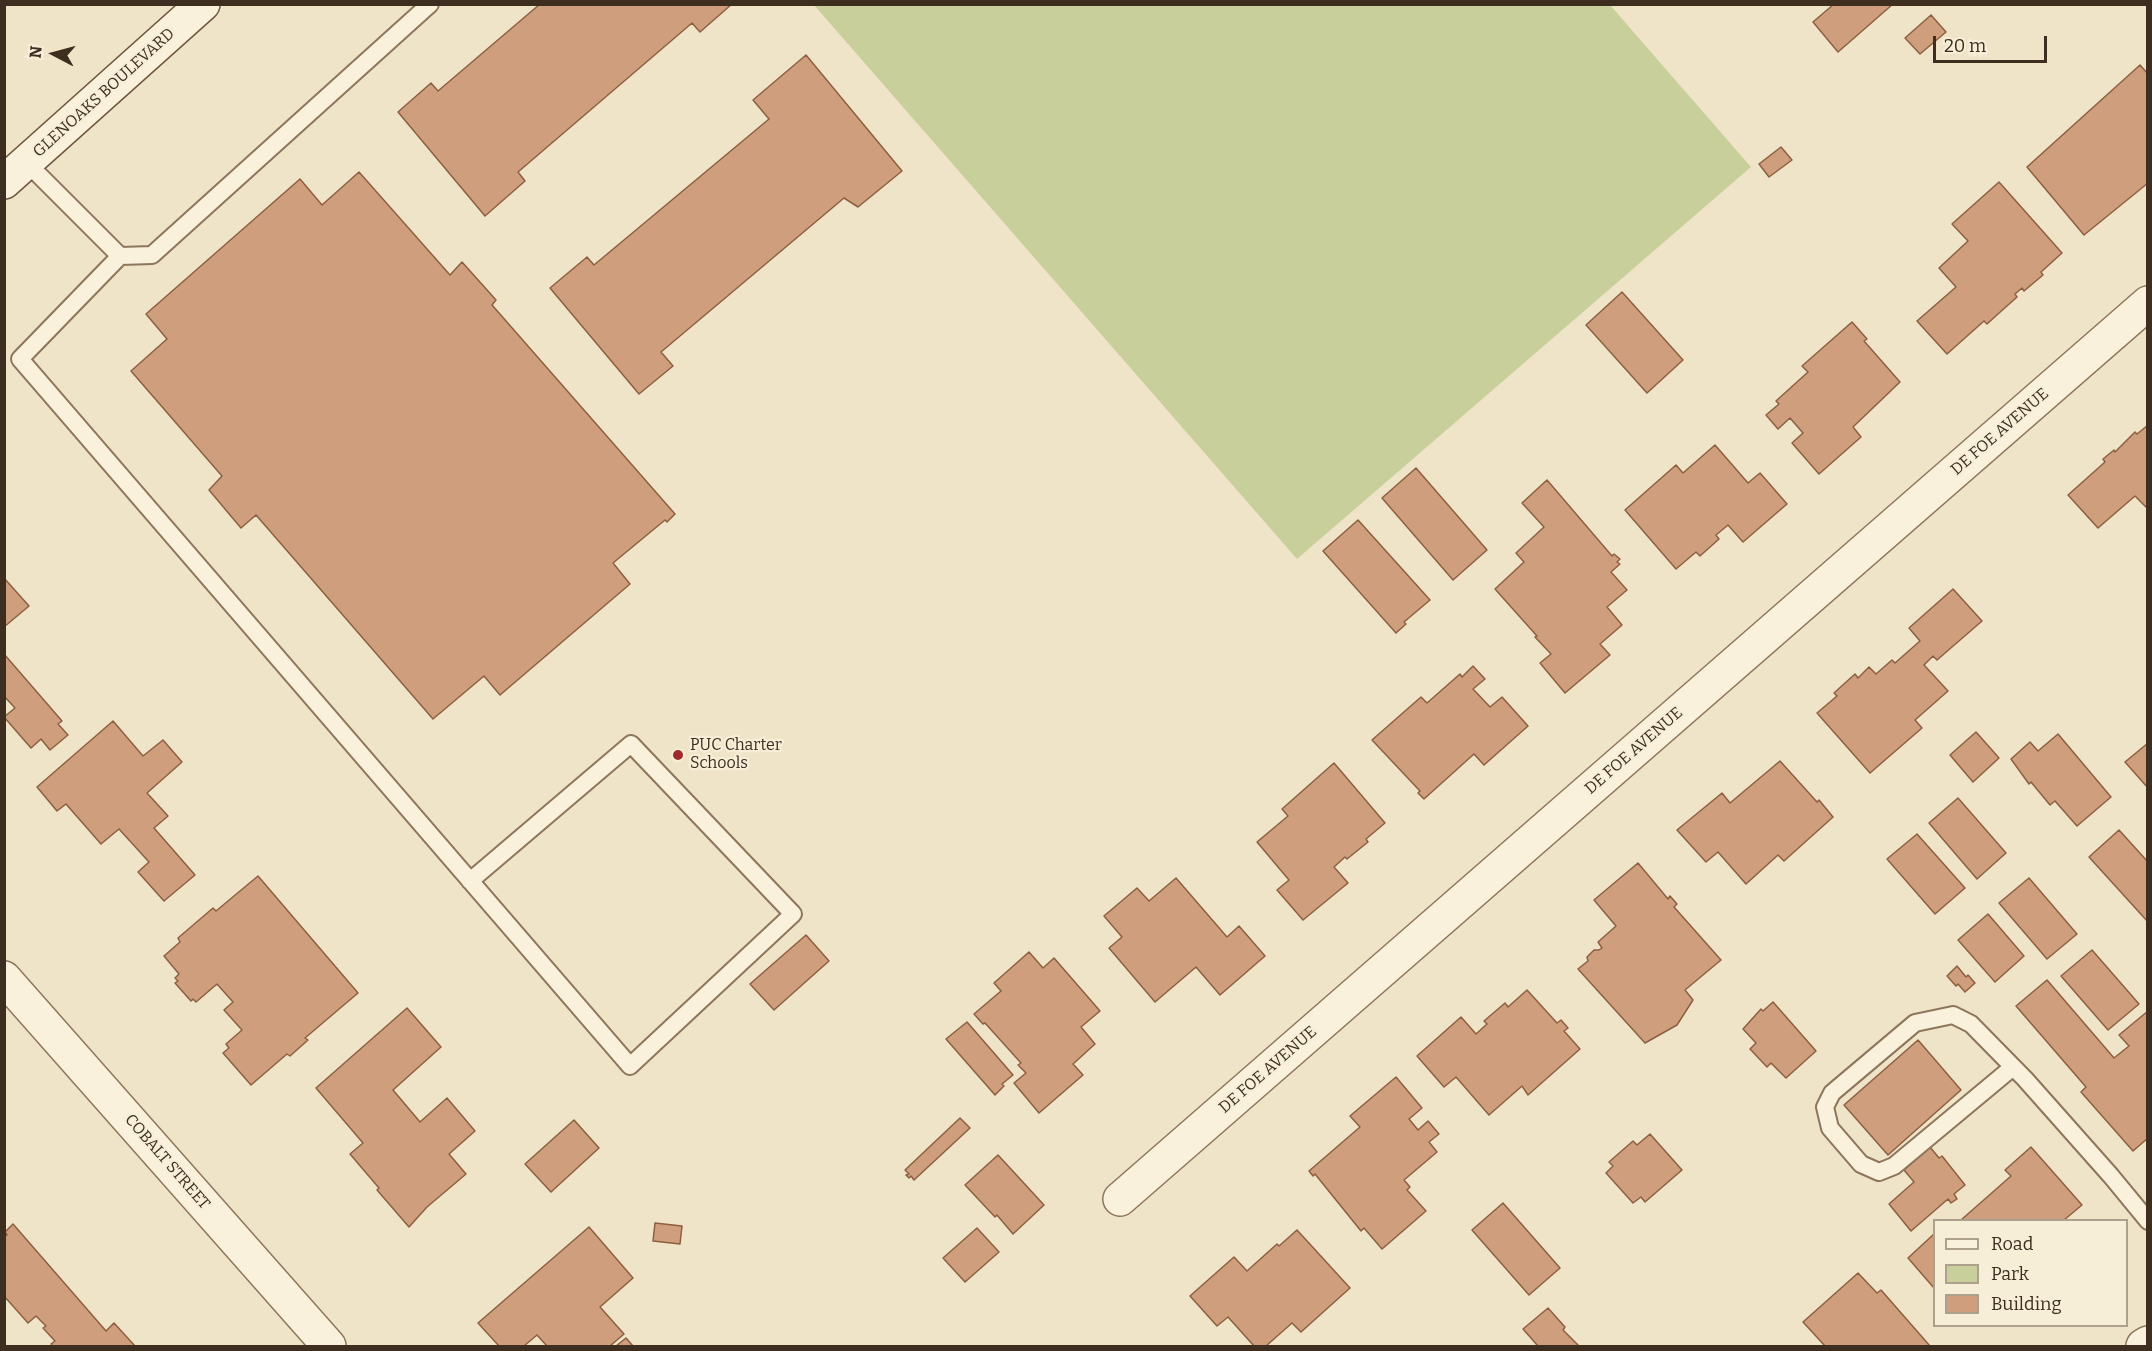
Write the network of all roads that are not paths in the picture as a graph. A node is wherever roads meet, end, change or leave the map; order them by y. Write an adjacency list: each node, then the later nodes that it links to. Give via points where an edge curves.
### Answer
1 (203, 4): 3 (street, GLENOAKS BOULEVARD)
2 (430, 4): 4 (lane, via 152,255)
3 (16, 172): 4 (lane)
4 (120, 256): 6 (lane, via 20,359)
5 (2148, 303): 9 (street, DE FOE AVENUE)
6 (470, 881): 6 (lane, via 630,1066 793,914 631,744)
7 (4, 978): 12 (street, COBALT STREET)
8 (2013, 1066): 8 (lane, via 1971,1024 1953,1015 1915,1023 1832,1093 1825,1107 1830,1128 1861,1164 1879,1172 1894,1166); 10 (lane)
9 (1120, 1199)
10 (2148, 1221)
11 (2148, 1343): 13 (street)
12 (328, 1347)
13 (2143, 1347)

